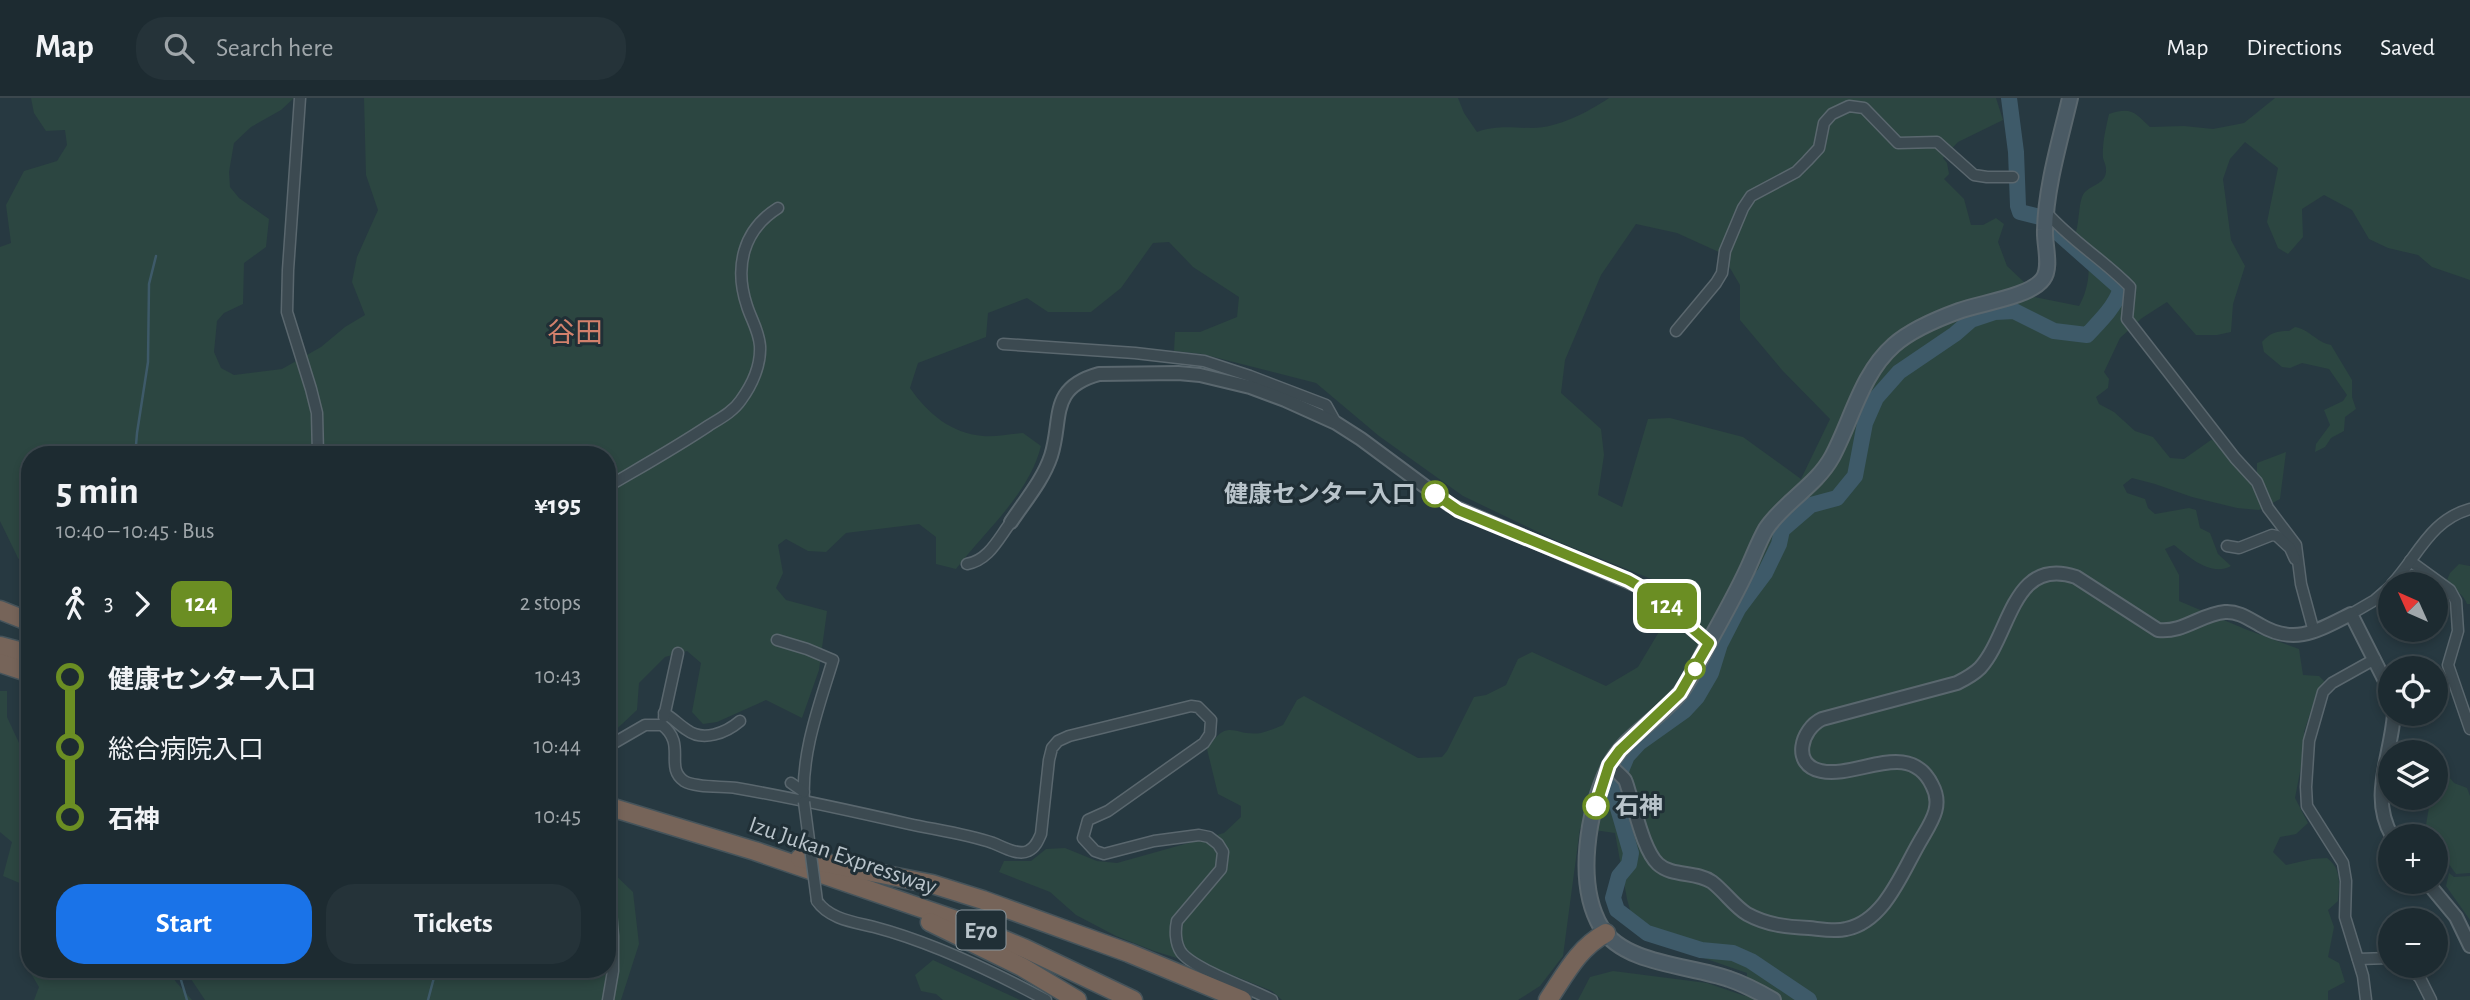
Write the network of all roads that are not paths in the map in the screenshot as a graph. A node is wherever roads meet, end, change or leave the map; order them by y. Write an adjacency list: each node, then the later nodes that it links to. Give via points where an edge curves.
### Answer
1 (300, 98): 9 (street, via 287,312 312,389)
2 (2068, 98): 5 (main road)
3 (2013, 177): 6 (street, via 1974,175 1937,142 1896,142 1864,108 1838,109 1824,123 1819,148 1807,162 1751,196 1725,251 1722,273)
4 (778, 208): 10 (street, via 754,228 743,254 743,292 760,348 746,392 735,408 682,445)
5 (2046, 212): 16 (street, via 2130,287 2127,319 2257,482 2268,508 2296,545); 24 (main road, via 2042,281 1924,326 1897,342 1878,362 1826,467 1767,528)
6 (1676, 331)
7 (1003, 344): 8 (street, via 1204,361 1326,405)
8 (1336, 423): 12 (street, via 1250,387 1200,375 1113,373 1090,377 1064,396 1051,455); 24 (street, via 1450,505 1645,589)
9 (318, 446)
10 (616, 482)
11 (2470, 509): 14 (street, via 2435,528)
12 (1011, 522): 15 (street, via 985,557)
13 (2227, 546): 16 (street, via 2239,548 2277,536 2290,548)
14 (2410, 561): 17 (street); 36 (street, via 2450,590 2456,601 2458,631 2448,664)
15 (967, 564)
16 (2297, 565): 22 (street)
17 (2402, 572)
18 (2378, 597): 20 (street)
19 (0, 610): 21 (highway)
20 (2351, 614): 22 (street); 28 (street)
21 (21, 618)
22 (2314, 632): 38 (street, via 2297,637 2270,632 2231,612 2216,613 2174,631 2158,630 2076,577 2047,573 2033,581 2023,590 1985,660 1969,677 1822,719 1806,732 1803,752 1816,769 1836,772 1901,761 1926,774 1937,795 1932,822 1888,897 1874,914 1845,930 1762,921 1702,876 1658,864 1649,851 1626,782)
23 (777, 640): 40 (street, via 833,660 805,764)
24 (1709, 643): 38 (main road, via 1680,693 1620,750)
25 (0, 646): 26 (highway)
26 (21, 652)
27 (678, 653): 32 (street)
28 (2375, 659): 30 (street); 49 (street, via 2323,692 2307,765 2307,806 2343,863 2345,917)
29 (0, 663): 31 (highway)
30 (2378, 665)
31 (21, 670)
32 (664, 713): 33 (street, via 687,730 705,736); 34 (street)
33 (740, 721)
34 (662, 725): 37 (street, via 645,725); 40 (street, via 673,735 676,771 685,782)
35 (2392, 726): 42 (street, via 2381,787)
36 (2470, 729)
37 (616, 742)
38 (1611, 767): 46 (main road, via 1591,825 1586,859 1587,886)
39 (791, 783): 40 (street)
40 (804, 797): 53 (street, bridge, via 817,901 829,913 956,957); 57 (street, via 1027,852 1041,834 1049,760 1058,741 1198,707 1212,720 1204,743 1108,811 1088,820 1083,838 1104,854 1199,835 1218,844 1223,852 1221,869 1177,920 1180,950 1187,958)
41 (616, 808): 43 (highway, Izu Jukan Expressway / E70)
42 (2386, 824)
43 (755, 851): 44 (highway, Izu Jukan Expressway / E70); 56 (highway, via 932,884 1129,953)
44 (824, 875): 54 (highway, via 954,933); 55 (highway, Izu Jukan Expressway / E70, via 960,921)
45 (2437, 894): 47 (street, via 2456,917)
46 (1606, 933): 58 (highway, via 1589,942); 59 (highway); 60 (main road, via 1647,958 1728,978)
47 (2470, 946)
48 (2378, 958): 49 (street)
49 (2358, 959): 61 (street)
50 (612, 978): 52 (street)
51 (2420, 978): 62 (street)
52 (608, 1000)
53 (1046, 1000)
54 (1077, 1000)
55 (1133, 1000)
56 (1242, 1000)
57 (1272, 1000)
58 (1548, 1000)
59 (1558, 1000)
60 (1773, 1000)
61 (2366, 1000)
62 (2431, 1000)

